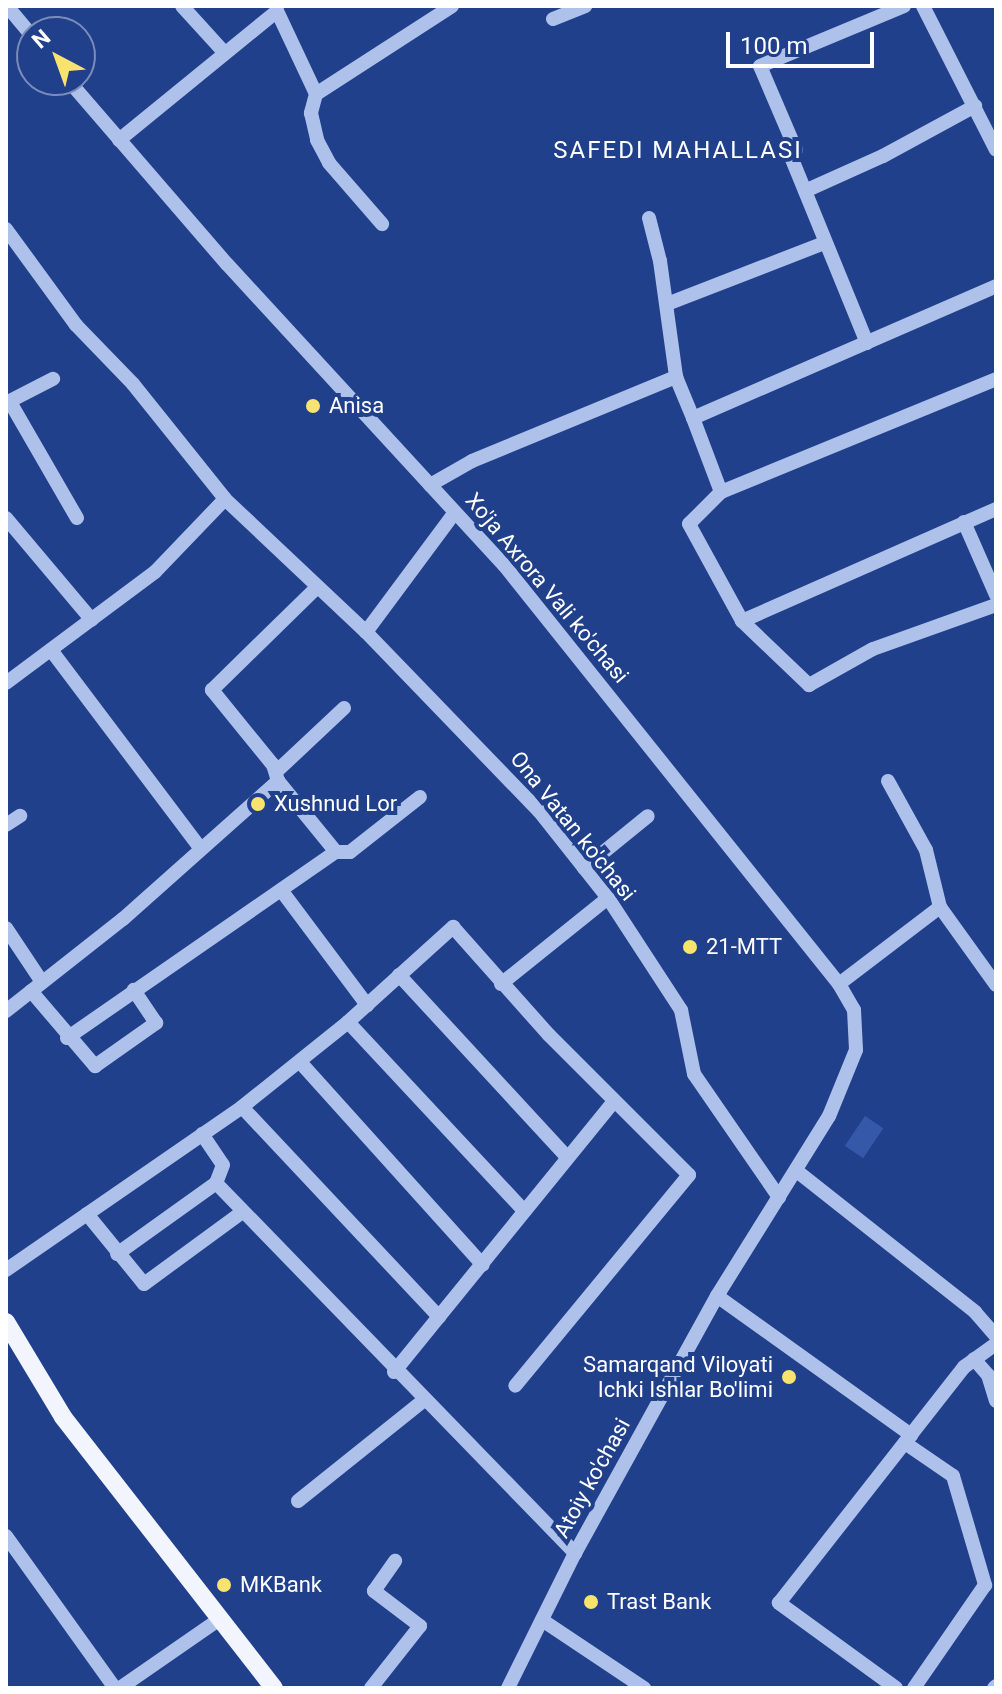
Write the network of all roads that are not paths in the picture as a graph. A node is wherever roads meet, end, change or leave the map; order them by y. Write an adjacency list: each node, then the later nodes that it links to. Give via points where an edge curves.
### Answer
1 (182, 6): 8 (street)
2 (452, 6): 9 (street)
3 (585, 6): 7 (street)
4 (904, 6): 14 (street, via 760,66 796,150 792,159)
5 (923, 6): 11 (street)
6 (279, 8): 8 (street); 9 (street)
7 (553, 19)
8 (222, 50): 12 (street)
9 (316, 94): 16 (street, via 311,113 317,140 329,163)
10 (82, 96): 12 (street, Xo'ja Axrora Vali ko'chasi)
11 (975, 106): 13 (street); 14 (street)
12 (119, 140): 28 (street, Xo'ja Axrora Vali ko'chasi)
13 (996, 150)
14 (805, 191): 18 (street)
15 (649, 218): 21 (street)
16 (382, 224)
17 (6, 229): 19 (street, Ona Vatan ko'chasi)
18 (824, 243): 21 (street); 22 (street)
19 (10, 246): 30 (street, Ona Vatan ko'chasi, via 133,384)
20 (996, 286): 22 (street)
21 (667, 304): 23 (street)
22 (867, 343): 27 (street)
23 (676, 377): 27 (street); 28 (street, via 472,461)
24 (53, 379): 26 (street)
25 (996, 379): 29 (street)
26 (8, 403): 34 (street)
27 (693, 418): 29 (street)
28 (430, 485): 32 (street, Xo'ja Axrora Vali ko'chasi)
29 (721, 492): 40 (street, via 689,524)
30 (225, 499): 36 (street, Ona Vatan ko'chasi); 39 (street, via 155,572)
31 (996, 509): 35 (street)
32 (455, 512): 41 (street); 60 (street, Xo'ja Axrora Vali ko'chasi, via 518,583)
33 (6, 518): 39 (street)
34 (77, 518)
35 (964, 522): 37 (street); 40 (street)
36 (317, 587): 41 (street, Ona Vatan ko'chasi); 45 (street, via 213,685)
37 (996, 595)
38 (996, 605): 40 (street, via 873,649 809,685)
39 (92, 620): 42 (street)
40 (742, 621)
41 (366, 632): 53 (street, Ona Vatan ko'chasi, via 539,811)
42 (51, 650): 43 (street); 51 (street)
43 (6, 683)
44 (344, 708): 45 (street)
45 (278, 776): 51 (street); 52 (street)
46 (888, 781): 56 (street, via 926,850)
47 (420, 797): 52 (street, via 350,852)
48 (20, 816): 50 (street)
49 (648, 816): 53 (street)
50 (6, 825)
51 (201, 849): 62 (street)
52 (336, 852): 54 (street)
53 (584, 868): 55 (street, Ona Vatan ko'chasi)
54 (281, 890): 63 (street); 64 (street)
55 (608, 898): 59 (street); 75 (street, Ona Vatan ko'chasi, via 681,1010 694,1074)
56 (940, 907): 60 (street); 61 (street)
57 (6, 928): 62 (street)
58 (399, 975): 59 (street, via 453,927); 64 (street); 72 (street)
59 (501, 984): 69 (street)
60 (839, 984): 73 (street, Xo'ja Axrora Vali ko'chasi, via 854,1010 856,1050)
61 (996, 985)
62 (37, 986): 65 (street); 67 (street)
63 (134, 990): 67 (street); 67 (street, via 156,1023 95,1066)
64 (367, 1005): 66 (street)
65 (6, 1011)
66 (348, 1022): 68 (street); 76 (street)
67 (67, 1038)
68 (300, 1062): 70 (street); 80 (street)
69 (614, 1101): 72 (street); 89 (street, via 689,1175)
70 (242, 1107): 71 (street); 83 (street)
71 (202, 1134): 74 (street, via 223,1165 225,1172); 78 (street)
72 (567, 1157): 76 (street)
73 (798, 1172): 75 (street, Atoiy ko'chasi); 85 (street, via 975,1312)
74 (216, 1183): 77 (street); 79 (street)
75 (779, 1197): 82 (street, Atoiy ko'chasi)
76 (524, 1211): 80 (street)
77 (241, 1213): 79 (street, via 151,1282 138,1280); 88 (street)
78 (87, 1214): 79 (street); 81 (street)
79 (117, 1254)
80 (483, 1265): 83 (street)
81 (6, 1270)
82 (717, 1296): 92 (street); 95 (street, Atoiy ko'chasi)
83 (439, 1317): 88 (street)
84 (6, 1322): 97 (main road, via 63,1417)
85 (996, 1336)
86 (996, 1344): 87 (street)
87 (974, 1359): 91 (street, via 988,1375); 92 (street)
88 (394, 1372): 90 (street)
89 (515, 1386)
90 (423, 1401): 93 (street); 95 (street)
91 (996, 1401)
92 (908, 1439): 99 (street, via 779,1603); 105 (street, via 953,1476 985,1585)
93 (298, 1501)
94 (6, 1536): 100 (street)
95 (575, 1553): 98 (street, Atoiy ko'chasi)
96 (395, 1561): 102 (street, via 374,1591 420,1626)
97 (221, 1618): 100 (street); 101 (main road)
98 (542, 1620): 103 (street, Atoiy ko'chasi); 104 (street)
99 (887, 1685)
100 (117, 1688)
101 (274, 1688)
102 (371, 1688)
103 (508, 1688)
104 (644, 1688)
105 (914, 1688)

